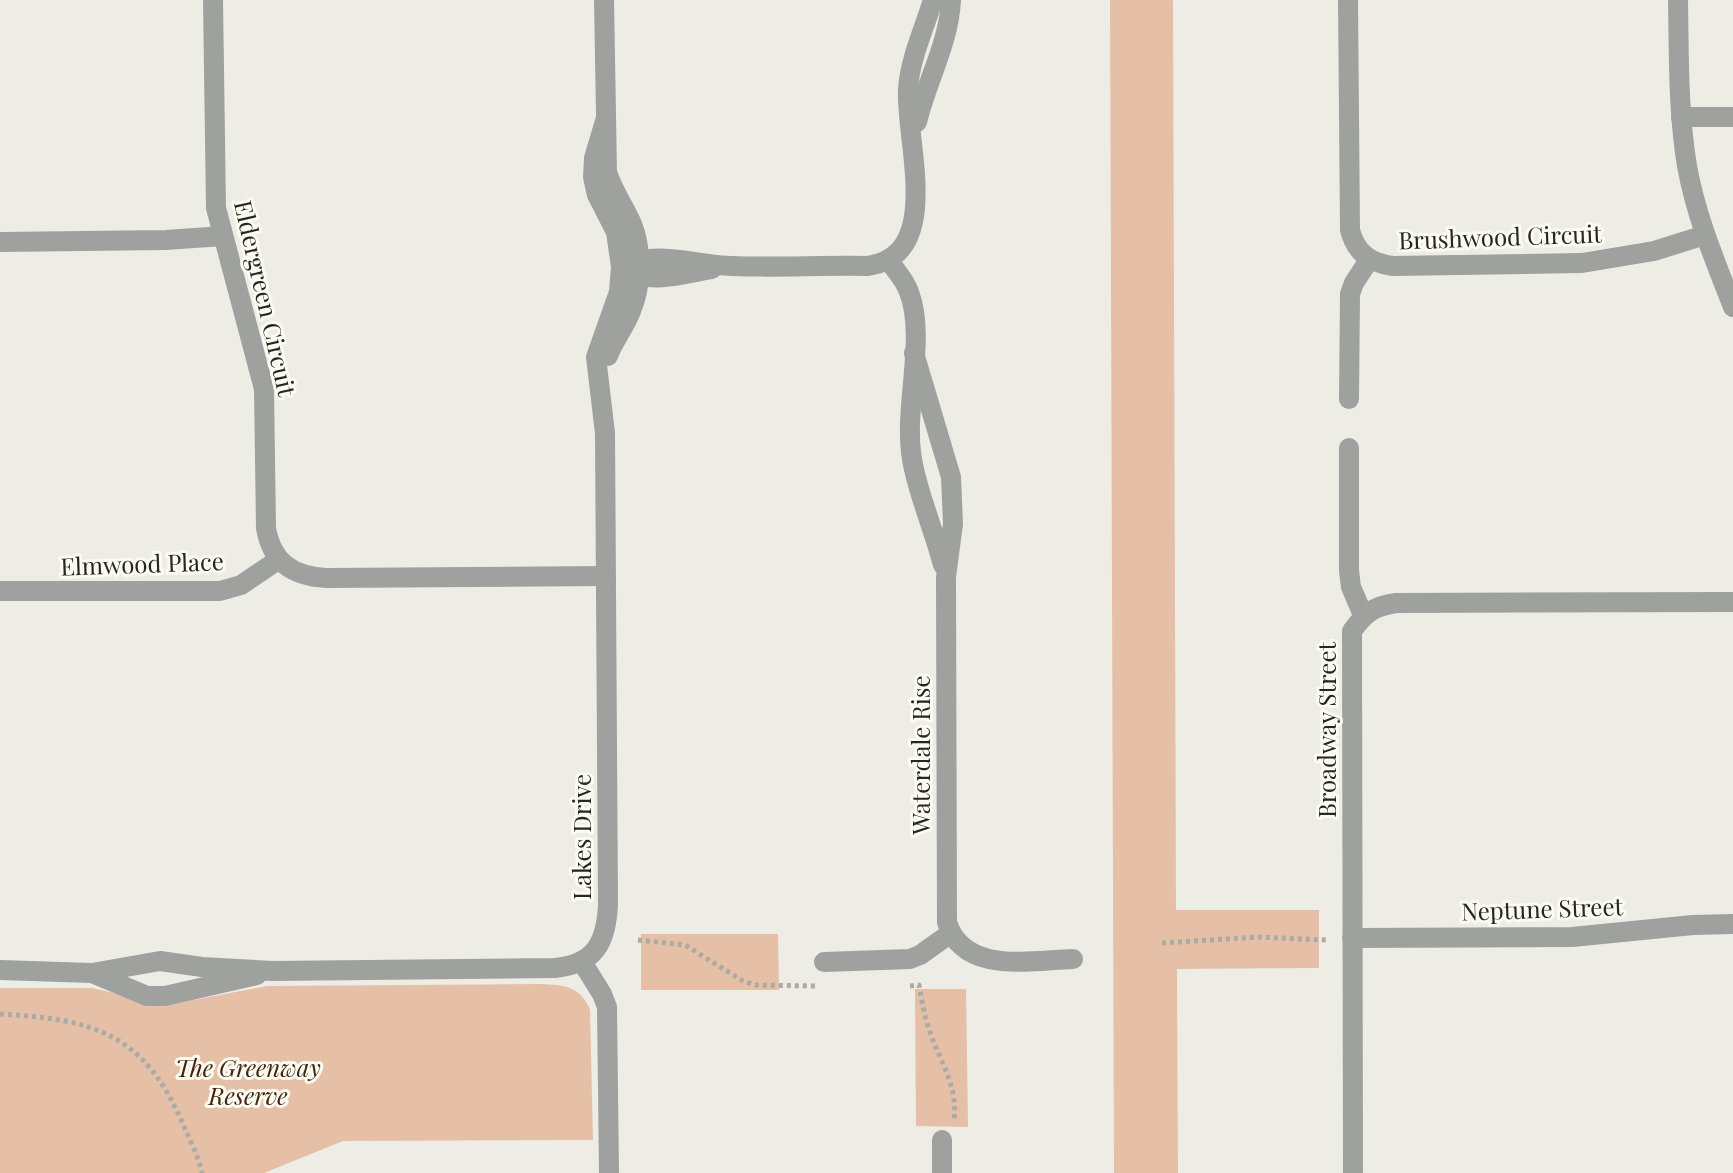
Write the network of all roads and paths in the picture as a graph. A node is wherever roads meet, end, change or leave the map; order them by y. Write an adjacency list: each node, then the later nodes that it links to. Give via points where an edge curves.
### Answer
1 (213, 0): 11 (street, Eldergreen Circuit, via 214,186)
2 (604, 0): 15 (street, Lakes Drive, via 605,121 593,177)
3 (933, 0): 9 (street, via 911,68)
4 (951, 0): 9 (street, via 946,38 924,89)
5 (1348, 0): 13 (street, Brushwood Circuit, via 1349,221 1353,241)
6 (1678, 0): 7 (street)
7 (1681, 117): 8 (street); 10 (street)
8 (1733, 117)
9 (913, 137): 14 (street, via 912,233)
10 (1705, 235): 13 (street, Brushwood Circuit, via 1654,251 1556,265 1393,266); 16 (street)
11 (223, 236): 12 (street); 20 (street, Eldergreen Circuit, via 264,389 266,528)
12 (0, 242)
13 (1369, 260): 18 (street, via 1350,294)
14 (889, 261): 15 (street, via 867,266 728,266 683,259); 17 (street, Waterdale Rise, via 909,291)
15 (633, 267): 21 (street, Lakes Drive, via 596,357 605,433)
16 (1733, 307)
17 (914, 353): 22 (street, Waterdale Rise, via 911,455); 22 (street, Waterdale Rise, via 951,477 953,524)
18 (1349, 399)
19 (1349, 448): 25 (street, via 1349,571)
20 (278, 560): 21 (street, via 300,574 326,578); 23 (street, Elmwood Place, via 241,585 220,591)
21 (606, 576): 33 (street, Lakes Drive, via 607,923 600,944)
22 (946, 577): 27 (street, Waterdale Rise, via 946,908)
23 (0, 591)
24 (1733, 602): 25 (street, Broadway Street, via 1396,603)
25 (1363, 615): 28 (street, Broadway Street, via 1352,631 1350,649)
26 (1733, 924): 28 (street, Neptune Street, via 1572,937)
27 (951, 933): 32 (street, via 960,947 981,958); 34 (street, via 910,959)
28 (1352, 938): 45 (street, Broadway Street)
29 (638, 940): 38 (path, via 685,945 755,985)
30 (1327, 940): 31 (path, via 1257,937)
31 (1162, 943)
32 (1073, 959)
33 (582, 962): 36 (street, via 555,968); 43 (street, via 607,1007)
34 (824, 962)
35 (0, 970): 37 (street)
36 (273, 971): 37 (street, via 160,961); 37 (street, via 165,996 147,996)
37 (92, 973)
38 (828, 986)
39 (897, 986): 41 (path, via 919,985 931,1036 952,1084 953,1131)
40 (0, 1014): 42 (path, via 84,1025 113,1036 143,1058 163,1084)
41 (942, 1140): 44 (street)
42 (202, 1173)
43 (609, 1173)
44 (942, 1173)
45 (1353, 1173)

